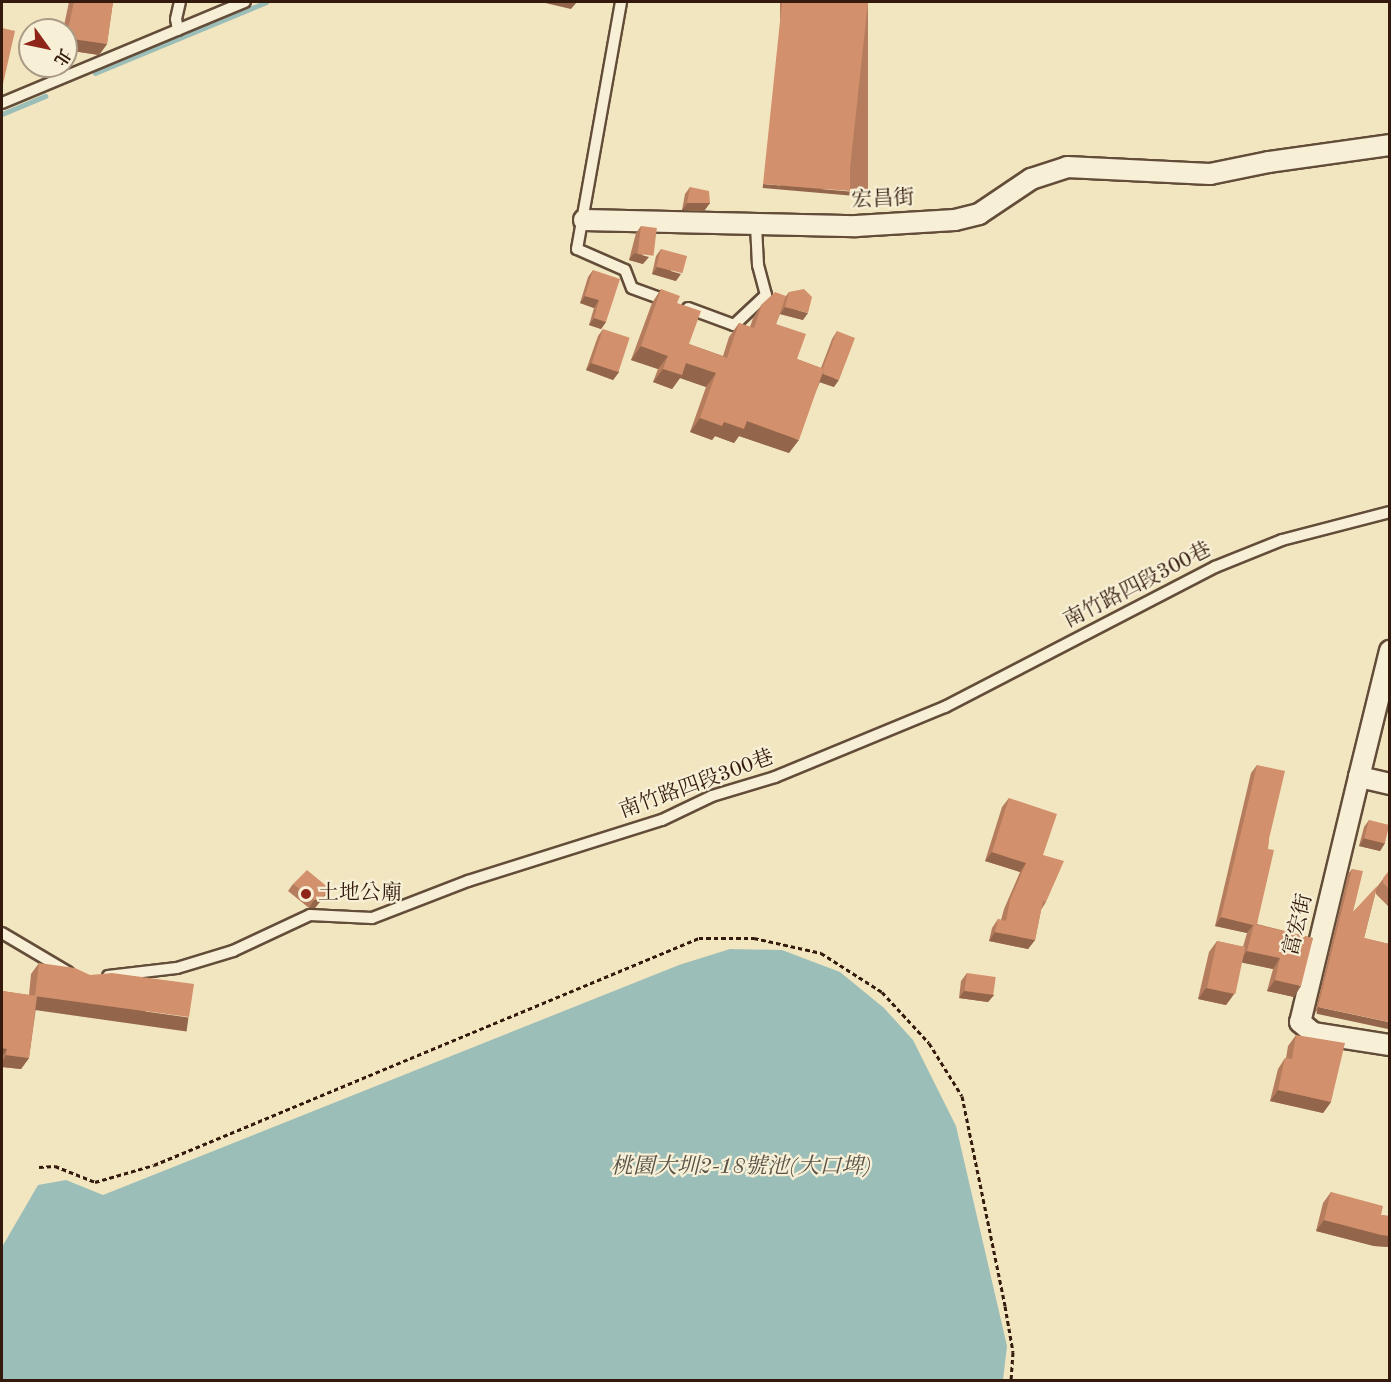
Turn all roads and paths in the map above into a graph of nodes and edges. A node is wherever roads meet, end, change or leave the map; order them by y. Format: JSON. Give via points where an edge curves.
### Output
{"nodes":[{"id":1,"x":180,"y":2,"type":"edge"},
{"id":2,"x":245,"y":2,"type":"edge"},
{"id":3,"x":621,"y":2,"type":"edge"},
{"id":4,"x":178,"y":30,"type":"junction"},
{"id":5,"x":2,"y":103,"type":"edge"},
{"id":6,"x":1389,"y":145,"type":"edge"},
{"id":7,"x":584,"y":219,"type":"junction"},
{"id":8,"x":756,"y":225,"type":"junction"},
{"id":9,"x":1389,"y":512,"type":"edge"},
{"id":10,"x":1389,"y":651,"type":"edge"},
{"id":11,"x":1359,"y":777,"type":"junction"},
{"id":12,"x":1389,"y":784,"type":"edge"},
{"id":13,"x":2,"y":933,"type":"edge"},
{"id":14,"x":76,"y":977,"type":"edge"},
{"id":15,"x":92,"y":978,"type":"edge"},
{"id":16,"x":1389,"y":1044,"type":"edge"},
{"id":17,"x":39,"y":1167,"type":"dead end"},
{"id":18,"x":1011,"y":1380,"type":"edge"}],
"edges":[{"from":1,"to":4,"type":"lane"},
{"from":2,"to":4,"type":"lane"},
{"from":3,"to":7,"type":"lane"},
{"from":4,"to":5,"type":"lane"},
{"from":6,"to":8,"type":"street","name":"宏昌街","via":[[1210,174],[1067,167],[1031,179],[980,214],[955,220],[856,226]]},
{"from":7,"to":8,"type":"street","name":"宏昌街"},
{"from":7,"to":8,"type":"lane","via":[[578,249],[625,270],[632,288],[734,325],[766,295],[758,265]]},
{"from":9,"to":15,"type":"lane","name":"南竹路四段300巷","via":[[1282,540],[1215,567],[945,707],[776,777],[712,796],[662,820],[468,881],[372,918],[310,915],[233,951],[177,968]]},
{"from":10,"to":11,"type":"street"},
{"from":11,"to":12,"type":"street"},
{"from":11,"to":16,"type":"street","name":"富宏街","via":[[1300,1022],[1313,1034]]},
{"from":13,"to":14,"type":"lane"},
{"from":17,"to":18,"type":"path","via":[[55,1166],[94,1182],[154,1166],[699,939],[754,938],[821,952],[882,992],[929,1043],[962,1096],[1013,1352]]}]}
